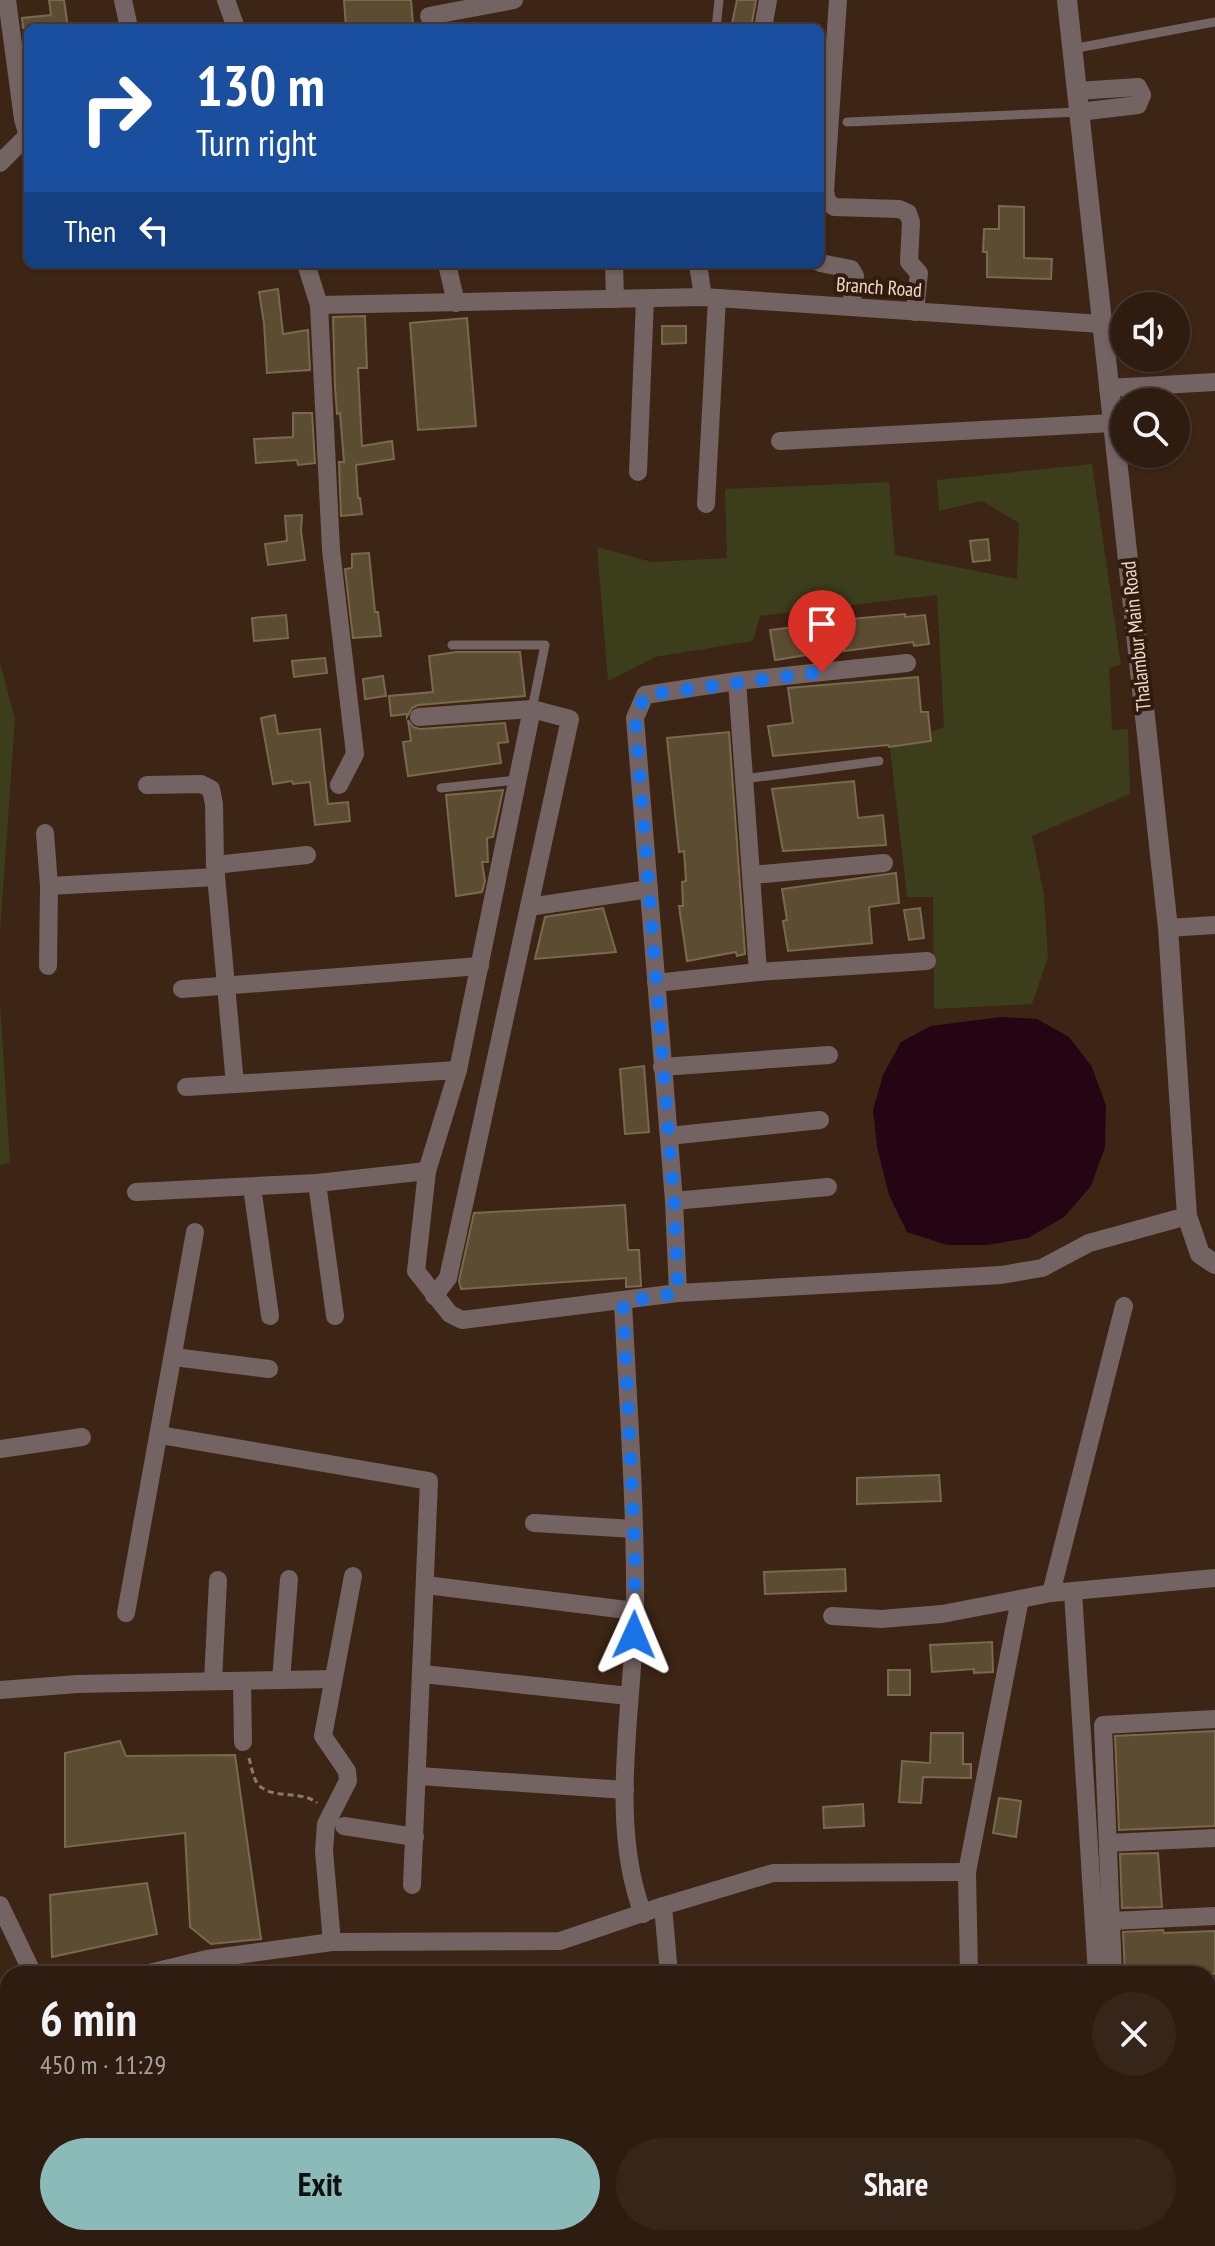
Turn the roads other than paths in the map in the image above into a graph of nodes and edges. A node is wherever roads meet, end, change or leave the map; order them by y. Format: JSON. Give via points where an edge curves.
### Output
{"nodes":[{"id":1,"x":7,"y":0,"type":"edge"},
{"id":2,"x":123,"y":0,"type":"edge"},
{"id":3,"x":226,"y":0,"type":"edge"},
{"id":4,"x":514,"y":0,"type":"edge"},
{"id":5,"x":719,"y":0,"type":"edge"},
{"id":6,"x":768,"y":0,"type":"edge"},
{"id":7,"x":838,"y":0,"type":"edge"},
{"id":8,"x":1067,"y":0,"type":"edge"},
{"id":9,"x":429,"y":15,"type":"edge"},
{"id":10,"x":1215,"y":22,"type":"edge"},
{"id":11,"x":128,"y":24,"type":"edge"},
{"id":12,"x":235,"y":24,"type":"edge"},
{"id":13,"x":716,"y":24,"type":"edge"},
{"id":14,"x":764,"y":24,"type":"edge"},
{"id":15,"x":1072,"y":49,"type":"junction"},
{"id":16,"x":1077,"y":91,"type":"junction"},
{"id":17,"x":1079,"y":112,"type":"junction"},
{"id":18,"x":24,"y":116,"type":"edge"},
{"id":19,"x":847,"y":122,"type":"dead end"},
{"id":20,"x":24,"y":139,"type":"edge"},
{"id":21,"x":0,"y":163,"type":"edge"},
{"id":22,"x":824,"y":167,"type":"edge"},
{"id":23,"x":824,"y":195,"type":"edge"},
{"id":24,"x":824,"y":264,"type":"edge"},
{"id":25,"x":307,"y":268,"type":"edge"},
{"id":26,"x":448,"y":268,"type":"edge"},
{"id":27,"x":614,"y":268,"type":"edge"},
{"id":28,"x":699,"y":268,"type":"edge"},
{"id":29,"x":710,"y":298,"type":"junction"},
{"id":30,"x":615,"y":299,"type":"junction"},
{"id":31,"x":645,"y":299,"type":"junction"},
{"id":32,"x":456,"y":303,"type":"junction"},
{"id":33,"x":319,"y":305,"type":"junction"},
{"id":34,"x":851,"y":307,"type":"junction"},
{"id":35,"x":915,"y":312,"type":"junction"},
{"id":36,"x":1101,"y":324,"type":"junction"},
{"id":37,"x":1215,"y":382,"type":"edge"},
{"id":38,"x":1108,"y":388,"type":"junction"},
{"id":39,"x":1110,"y":406,"type":"edge"},
{"id":40,"x":1110,"y":423,"type":"edge"},
{"id":41,"x":780,"y":441,"type":"dead end"},
{"id":42,"x":1117,"y":468,"type":"edge"},
{"id":43,"x":638,"y":472,"type":"dead end"},
{"id":44,"x":706,"y":504,"type":"dead end"},
{"id":45,"x":452,"y":645,"type":"dead end"},
{"id":46,"x":907,"y":663,"type":"dead end"},
{"id":47,"x":737,"y":681,"type":"junction"},
{"id":48,"x":532,"y":709,"type":"junction"},
{"id":49,"x":419,"y":717,"type":"dead end"},
{"id":50,"x":879,"y":761,"type":"dead end"},
{"id":51,"x":744,"y":779,"type":"junction"},
{"id":52,"x":518,"y":780,"type":"junction"},
{"id":53,"x":147,"y":785,"type":"dead end"},
{"id":54,"x":339,"y":785,"type":"dead end"},
{"id":55,"x":441,"y":788,"type":"dead end"},
{"id":56,"x":45,"y":833,"type":"dead end"},
{"id":57,"x":307,"y":855,"type":"dead end"},
{"id":58,"x":884,"y":863,"type":"dead end"},
{"id":59,"x":216,"y":871,"type":"junction"},
{"id":60,"x":752,"y":875,"type":"junction"},
{"id":61,"x":49,"y":886,"type":"junction"},
{"id":62,"x":649,"y":889,"type":"junction"},
{"id":63,"x":529,"y":907,"type":"junction"},
{"id":64,"x":1215,"y":925,"type":"edge"},
{"id":65,"x":1168,"y":928,"type":"junction"},
{"id":66,"x":927,"y":961,"type":"dead end"},
{"id":67,"x":48,"y":966,"type":"dead end"},
{"id":68,"x":480,"y":966,"type":"junction"},
{"id":69,"x":758,"y":972,"type":"junction"},
{"id":70,"x":656,"y":983,"type":"junction"},
{"id":71,"x":224,"y":985,"type":"junction"},
{"id":72,"x":476,"y":985,"type":"junction"},
{"id":73,"x":182,"y":989,"type":"dead end"},
{"id":74,"x":512,"y":990,"type":"junction"},
{"id":75,"x":829,"y":1055,"type":"dead end"},
{"id":76,"x":662,"y":1067,"type":"junction"},
{"id":77,"x":458,"y":1070,"type":"junction"},
{"id":78,"x":235,"y":1084,"type":"junction"},
{"id":79,"x":186,"y":1087,"type":"dead end"},
{"id":80,"x":820,"y":1120,"type":"dead end"},
{"id":81,"x":669,"y":1136,"type":"junction"},
{"id":82,"x":427,"y":1171,"type":"junction"},
{"id":83,"x":317,"y":1183,"type":"junction"},
{"id":84,"x":252,"y":1187,"type":"junction"},
{"id":85,"x":828,"y":1187,"type":"dead end"},
{"id":86,"x":136,"y":1192,"type":"dead end"},
{"id":87,"x":674,"y":1201,"type":"junction"},
{"id":88,"x":1187,"y":1216,"type":"junction"},
{"id":89,"x":195,"y":1232,"type":"dead end"},
{"id":90,"x":1215,"y":1264,"type":"edge"},
{"id":91,"x":678,"y":1293,"type":"junction"},
{"id":92,"x":434,"y":1296,"type":"junction"},
{"id":93,"x":623,"y":1302,"type":"junction"},
{"id":94,"x":1124,"y":1306,"type":"dead end"},
{"id":95,"x":270,"y":1316,"type":"dead end"},
{"id":96,"x":335,"y":1316,"type":"dead end"},
{"id":97,"x":174,"y":1357,"type":"junction"},
{"id":98,"x":269,"y":1369,"type":"dead end"},
{"id":99,"x":160,"y":1435,"type":"junction"},
{"id":100,"x":82,"y":1437,"type":"dead end"},
{"id":101,"x":0,"y":1449,"type":"edge"},
{"id":102,"x":534,"y":1523,"type":"dead end"},
{"id":103,"x":634,"y":1529,"type":"junction"},
{"id":104,"x":353,"y":1576,"type":"dead end"},
{"id":105,"x":1215,"y":1578,"type":"edge"},
{"id":106,"x":289,"y":1579,"type":"dead end"},
{"id":107,"x":218,"y":1580,"type":"dead end"},
{"id":108,"x":426,"y":1585,"type":"junction"},
{"id":109,"x":1073,"y":1592,"type":"junction"},
{"id":110,"x":1051,"y":1593,"type":"junction"},
{"id":111,"x":1020,"y":1599,"type":"junction"},
{"id":112,"x":635,"y":1611,"type":"junction"},
{"id":113,"x":126,"y":1613,"type":"dead end"},
{"id":114,"x":832,"y":1616,"type":"dead end"},
{"id":115,"x":423,"y":1674,"type":"junction"},
{"id":116,"x":333,"y":1679,"type":"junction"},
{"id":117,"x":281,"y":1680,"type":"junction"},
{"id":118,"x":213,"y":1681,"type":"junction"},
{"id":119,"x":242,"y":1681,"type":"junction"},
{"id":120,"x":0,"y":1690,"type":"edge"},
{"id":121,"x":629,"y":1696,"type":"junction"},
{"id":122,"x":1215,"y":1719,"type":"edge"},
{"id":123,"x":243,"y":1742,"type":"road end"},
{"id":124,"x":419,"y":1776,"type":"junction"},
{"id":125,"x":625,"y":1790,"type":"junction"},
{"id":126,"x":344,"y":1826,"type":"dead end"},
{"id":127,"x":415,"y":1837,"type":"junction"},
{"id":128,"x":1215,"y":1838,"type":"edge"},
{"id":129,"x":1108,"y":1843,"type":"junction"},
{"id":130,"x":967,"y":1872,"type":"junction"},
{"id":131,"x":412,"y":1885,"type":"dead end"},
{"id":132,"x":0,"y":1905,"type":"edge"},
{"id":133,"x":663,"y":1906,"type":"junction"},
{"id":134,"x":643,"y":1914,"type":"junction"},
{"id":135,"x":1215,"y":1916,"type":"edge"},
{"id":136,"x":1111,"y":1921,"type":"junction"},
{"id":137,"x":332,"y":1942,"type":"junction"},
{"id":138,"x":29,"y":1966,"type":"edge"},
{"id":139,"x":184,"y":1966,"type":"edge"},
{"id":140,"x":668,"y":1966,"type":"edge"},
{"id":141,"x":969,"y":1966,"type":"edge"},
{"id":142,"x":1096,"y":1966,"type":"edge"},
{"id":143,"x":1113,"y":1966,"type":"edge"}],
"edges":[{"from":1,"to":18,"type":"street"},
{"from":2,"to":11,"type":"street"},
{"from":3,"to":12,"type":"street"},
{"from":4,"to":9,"type":"street"},
{"from":5,"to":13,"type":"lane"},
{"from":6,"to":14,"type":"street"},
{"from":7,"to":22,"type":"street"},
{"from":8,"to":15,"type":"street","name":"Thalambur Main Road"},
{"from":10,"to":15,"type":"lane"},
{"from":15,"to":16,"type":"street","name":"Thalambur Main Road"},
{"from":16,"to":17,"type":"street","name":"Thalambur Main Road"},
{"from":16,"to":17,"type":"street","via":[[1138,87],[1149,94],[1138,105]]},
{"from":17,"to":19,"type":"lane"},
{"from":17,"to":36,"type":"street","name":"Thalambur Main Road"},
{"from":20,"to":21,"type":"street"},
{"from":23,"to":35,"type":"street","via":[[834,207],[908,213],[909,262],[919,273]]},
{"from":24,"to":34,"type":"street","via":[[851,269]]},
{"from":25,"to":33,"type":"street"},
{"from":26,"to":32,"type":"street"},
{"from":27,"to":30,"type":"street"},
{"from":28,"to":29,"type":"street"},
{"from":29,"to":31,"type":"street","name":"Branch Road"},
{"from":29,"to":34,"type":"street","name":"Branch Road"},
{"from":29,"to":44,"type":"street"},
{"from":30,"to":31,"type":"street","name":"Branch Road"},
{"from":30,"to":32,"type":"street","name":"Branch Road"},
{"from":31,"to":43,"type":"street"},
{"from":32,"to":33,"type":"street","name":"Branch Road"},
{"from":33,"to":54,"type":"street","via":[[331,550],[355,754]]},
{"from":34,"to":35,"type":"street","name":"Branch Road"},
{"from":35,"to":36,"type":"street","name":"Branch Road"},
{"from":36,"to":38,"type":"street","name":"Thalambur Main Road"},
{"from":37,"to":38,"type":"street"},
{"from":38,"to":39,"type":"street","name":"Thalambur Main Road"},
{"from":40,"to":41,"type":"street"},
{"from":42,"to":65,"type":"street","name":"Thalambur Main Road"},
{"from":45,"to":48,"type":"lane","via":[[545,645]]},
{"from":46,"to":47,"type":"street"},
{"from":47,"to":51,"type":"street"},
{"from":47,"to":62,"type":"street","via":[[645,695],[638,707],[635,724]]},
{"from":48,"to":49,"type":"street"},
{"from":48,"to":52,"type":"street"},
{"from":48,"to":63,"type":"street","via":[[570,719]]},
{"from":50,"to":51,"type":"lane"},
{"from":51,"to":60,"type":"street"},
{"from":52,"to":55,"type":"lane"},
{"from":52,"to":68,"type":"street"},
{"from":53,"to":59,"type":"street","via":[[201,784],[211,789]]},
{"from":56,"to":61,"type":"street"},
{"from":57,"to":59,"type":"street"},
{"from":58,"to":60,"type":"street"},
{"from":59,"to":61,"type":"street"},
{"from":59,"to":71,"type":"street"},
{"from":60,"to":69,"type":"street"},
{"from":61,"to":67,"type":"street"},
{"from":62,"to":63,"type":"street"},
{"from":62,"to":70,"type":"street"},
{"from":63,"to":74,"type":"street"},
{"from":64,"to":65,"type":"street"},
{"from":65,"to":88,"type":"street","name":"Thalambur Main Road"},
{"from":66,"to":69,"type":"street"},
{"from":68,"to":71,"type":"street"},
{"from":68,"to":72,"type":"street"},
{"from":69,"to":70,"type":"street"},
{"from":70,"to":76,"type":"street"},
{"from":71,"to":73,"type":"street"},
{"from":71,"to":78,"type":"street"},
{"from":72,"to":74,"type":"street"},
{"from":72,"to":77,"type":"street"},
{"from":74,"to":92,"type":"street","via":[[448,1278]]},
{"from":75,"to":76,"type":"street"},
{"from":76,"to":81,"type":"street"},
{"from":77,"to":78,"type":"street"},
{"from":77,"to":82,"type":"street"},
{"from":78,"to":79,"type":"street"},
{"from":80,"to":81,"type":"street"},
{"from":81,"to":87,"type":"street"},
{"from":82,"to":83,"type":"street"},
{"from":82,"to":92,"type":"street","via":[[416,1271]]},
{"from":83,"to":84,"type":"street"},
{"from":83,"to":96,"type":"street"},
{"from":84,"to":86,"type":"street"},
{"from":84,"to":95,"type":"street"},
{"from":85,"to":87,"type":"street"},
{"from":87,"to":91,"type":"street"},
{"from":88,"to":90,"type":"street","name":"Thalambur Main Road","via":[[1200,1254]]},
{"from":88,"to":91,"type":"street","via":[[1089,1243],[1042,1268],[1001,1275]]},
{"from":89,"to":97,"type":"street"},
{"from":91,"to":93,"type":"street"},
{"from":92,"to":93,"type":"street","via":[[462,1320]]},
{"from":93,"to":103,"type":"street"},
{"from":94,"to":110,"type":"street"},
{"from":97,"to":98,"type":"street"},
{"from":97,"to":99,"type":"street"},
{"from":99,"to":108,"type":"street","via":[[429,1481]]},
{"from":99,"to":113,"type":"street"},
{"from":100,"to":101,"type":"street"},
{"from":102,"to":103,"type":"street"},
{"from":103,"to":112,"type":"street"},
{"from":104,"to":116,"type":"street"},
{"from":105,"to":109,"type":"street"},
{"from":106,"to":117,"type":"street"},
{"from":107,"to":118,"type":"street"},
{"from":108,"to":112,"type":"street"},
{"from":108,"to":115,"type":"street"},
{"from":109,"to":110,"type":"street"},
{"from":109,"to":142,"type":"street"},
{"from":110,"to":111,"type":"street"},
{"from":111,"to":114,"type":"street","via":[[942,1614]]},
{"from":111,"to":130,"type":"street"},
{"from":112,"to":121,"type":"street"},
{"from":115,"to":121,"type":"street"},
{"from":115,"to":124,"type":"street"},
{"from":116,"to":117,"type":"street"},
{"from":116,"to":137,"type":"street","via":[[323,1736],[348,1781],[330,1812],[324,1851]]},
{"from":117,"to":119,"type":"street"},
{"from":118,"to":119,"type":"street"},
{"from":118,"to":120,"type":"street"},
{"from":119,"to":123,"type":"street"},
{"from":121,"to":125,"type":"street"},
{"from":122,"to":129,"type":"street","via":[[1103,1725]]},
{"from":124,"to":125,"type":"street"},
{"from":124,"to":127,"type":"street"},
{"from":125,"to":134,"type":"street","via":[[630,1862]]},
{"from":126,"to":127,"type":"street"},
{"from":127,"to":131,"type":"street"},
{"from":128,"to":129,"type":"street"},
{"from":129,"to":136,"type":"street"},
{"from":130,"to":133,"type":"street","via":[[773,1873]]},
{"from":130,"to":141,"type":"street"},
{"from":132,"to":138,"type":"street"},
{"from":133,"to":134,"type":"street"},
{"from":133,"to":140,"type":"street"},
{"from":134,"to":137,"type":"street","via":[[560,1941]]},
{"from":135,"to":136,"type":"street"},
{"from":136,"to":143,"type":"street"},
{"from":137,"to":139,"type":"street"}]}
